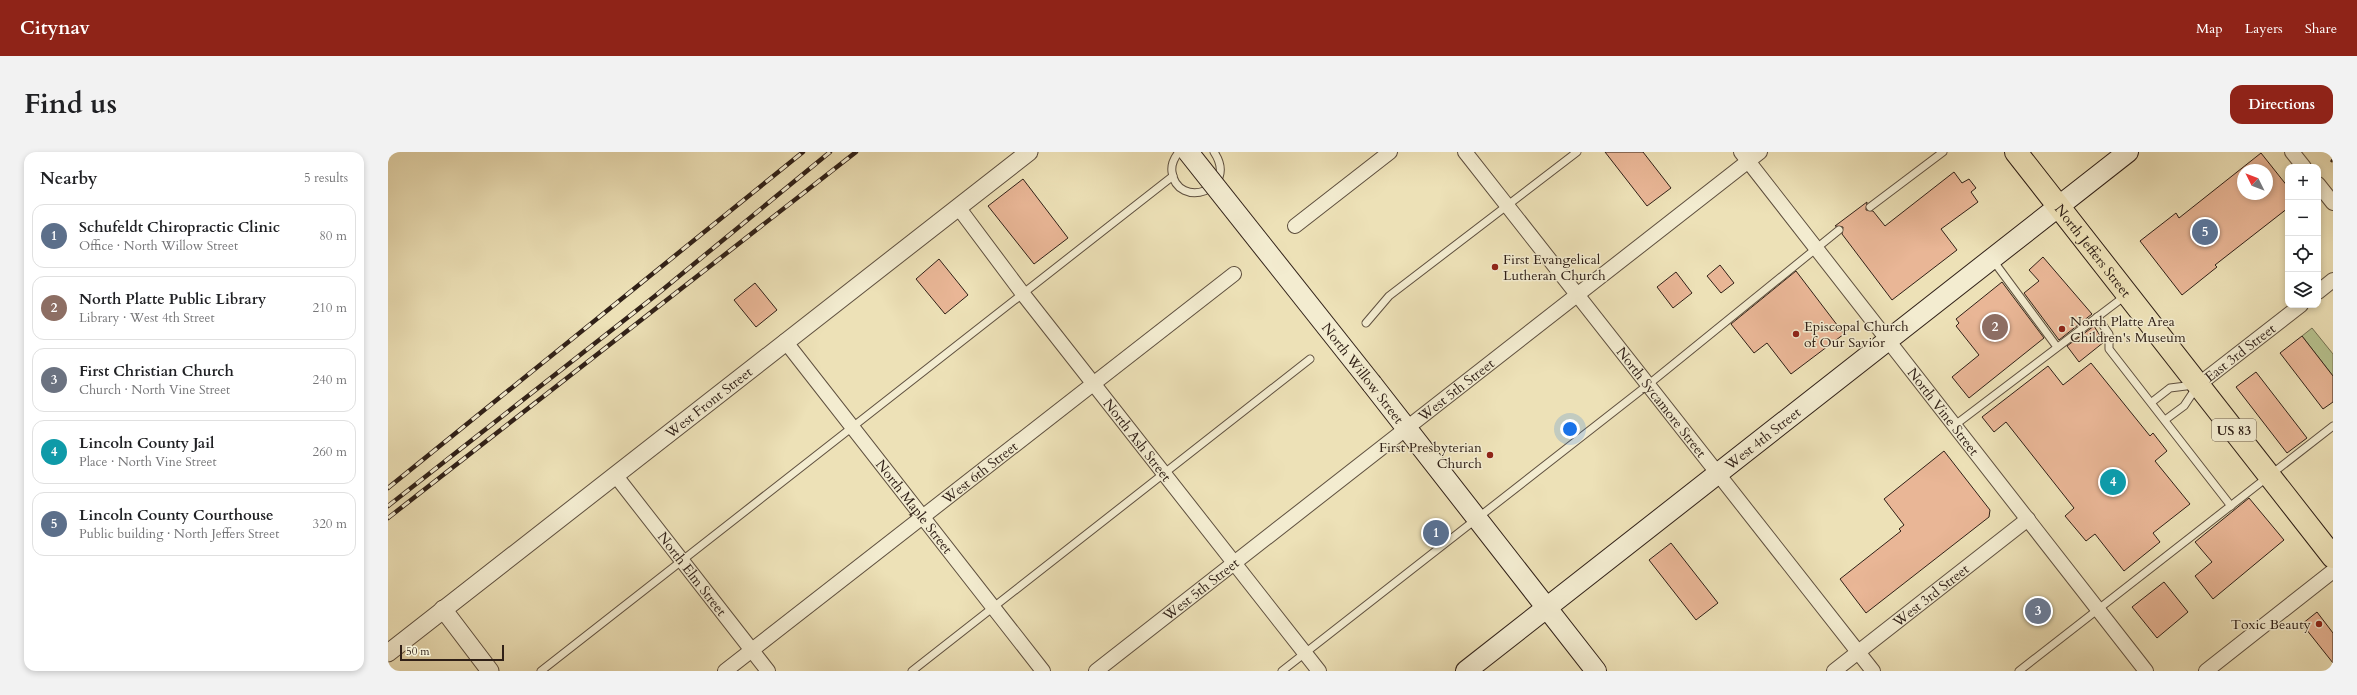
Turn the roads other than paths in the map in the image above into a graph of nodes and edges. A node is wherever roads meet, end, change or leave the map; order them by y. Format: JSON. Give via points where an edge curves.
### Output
{"nodes":[{"id":1,"x":1029,"y":152,"type":"edge"},
{"id":2,"x":1179,"y":152,"type":"edge"},
{"id":3,"x":1188,"y":152,"type":"edge"},
{"id":4,"x":1214,"y":152,"type":"edge"},
{"id":5,"x":1390,"y":152,"type":"edge"},
{"id":6,"x":1465,"y":152,"type":"edge"},
{"id":7,"x":1577,"y":152,"type":"edge"},
{"id":8,"x":1760,"y":152,"type":"edge"},
{"id":9,"x":1943,"y":152,"type":"edge"},
{"id":10,"x":2016,"y":152,"type":"edge"},
{"id":11,"x":2128,"y":152,"type":"edge"},
{"id":12,"x":2292,"y":152,"type":"edge"},
{"id":13,"x":1745,"y":156,"type":"edge"},
{"id":14,"x":2302,"y":164,"type":"edge"},
{"id":15,"x":1173,"y":176,"type":"junction"},
{"id":16,"x":2321,"y":188,"type":"edge"},
{"id":17,"x":2333,"y":203,"type":"edge"},
{"id":18,"x":1507,"y":205,"type":"junction"},
{"id":19,"x":2059,"y":206,"type":"junction"},
{"id":20,"x":958,"y":207,"type":"junction"},
{"id":21,"x":1870,"y":207,"type":"dead end"},
{"id":22,"x":1295,"y":226,"type":"dead end"},
{"id":23,"x":1839,"y":230,"type":"dead end"},
{"id":24,"x":1816,"y":248,"type":"junction"},
{"id":25,"x":1992,"y":259,"type":"junction"},
{"id":26,"x":1234,"y":274,"type":"dead end"},
{"id":27,"x":2333,"y":280,"type":"edge"},
{"id":28,"x":2321,"y":290,"type":"edge"},
{"id":29,"x":1023,"y":294,"type":"junction"},
{"id":30,"x":1578,"y":294,"type":"junction"},
{"id":31,"x":2127,"y":294,"type":"junction"},
{"id":32,"x":2297,"y":308,"type":"edge"},
{"id":33,"x":2098,"y":317,"type":"junction"},
{"id":34,"x":1366,"y":323,"type":"dead end"},
{"id":35,"x":1889,"y":340,"type":"junction"},
{"id":36,"x":786,"y":341,"type":"junction"},
{"id":37,"x":2057,"y":348,"type":"junction"},
{"id":38,"x":1310,"y":359,"type":"dead end"},
{"id":39,"x":1093,"y":384,"type":"junction"},
{"id":40,"x":1649,"y":384,"type":"junction"},
{"id":41,"x":2198,"y":385,"type":"junction"},
{"id":42,"x":2152,"y":402,"type":"junction"},
{"id":43,"x":2165,"y":420,"type":"junction"},
{"id":44,"x":1955,"y":426,"type":"junction"},
{"id":45,"x":2333,"y":426,"type":"edge"},
{"id":46,"x":851,"y":428,"type":"junction"},
{"id":47,"x":1407,"y":428,"type":"junction"},
{"id":48,"x":1718,"y":473,"type":"junction"},
{"id":49,"x":1164,"y":474,"type":"junction"},
{"id":50,"x":2269,"y":475,"type":"junction"},
{"id":51,"x":616,"y":476,"type":"junction"},
{"id":52,"x":2231,"y":506,"type":"junction"},
{"id":53,"x":921,"y":517,"type":"junction"},
{"id":54,"x":1476,"y":518,"type":"junction"},
{"id":55,"x":2028,"y":519,"type":"junction"},
{"id":56,"x":2333,"y":557,"type":"edge"},
{"id":57,"x":682,"y":560,"type":"junction"},
{"id":58,"x":1234,"y":563,"type":"junction"},
{"id":59,"x":2333,"y":571,"type":"edge"},
{"id":60,"x":993,"y":608,"type":"junction"},
{"id":61,"x":1546,"y":608,"type":"junction"},
{"id":62,"x":443,"y":610,"type":"junction"},
{"id":63,"x":2099,"y":610,"type":"junction"},
{"id":64,"x":752,"y":650,"type":"junction"},
{"id":65,"x":1859,"y":652,"type":"junction"},
{"id":66,"x":388,"y":653,"type":"edge"},
{"id":67,"x":1306,"y":654,"type":"junction"},
{"id":68,"x":490,"y":671,"type":"edge"},
{"id":69,"x":541,"y":671,"type":"edge"},
{"id":70,"x":725,"y":671,"type":"edge"},
{"id":71,"x":768,"y":671,"type":"edge"},
{"id":72,"x":912,"y":671,"type":"edge"},
{"id":73,"x":1043,"y":671,"type":"edge"},
{"id":74,"x":1096,"y":671,"type":"edge"},
{"id":75,"x":1282,"y":671,"type":"edge"},
{"id":76,"x":1319,"y":671,"type":"edge"},
{"id":77,"x":1466,"y":671,"type":"edge"},
{"id":78,"x":1596,"y":671,"type":"edge"},
{"id":79,"x":1834,"y":671,"type":"edge"},
{"id":80,"x":1873,"y":671,"type":"edge"},
{"id":81,"x":2019,"y":671,"type":"edge"},
{"id":82,"x":2146,"y":671,"type":"edge"},
{"id":83,"x":2206,"y":671,"type":"edge"}],
"edges":[{"from":1,"to":20,"type":"street","name":"West Front Street"},
{"from":2,"to":15,"type":"lane","via":[[1172,168]]},
{"from":3,"to":47,"type":"main road","name":"North Willow Street","bridge":true},
{"from":4,"to":15,"type":"lane","via":[[1221,169],[1215,185],[1208,190],[1200,193],[1184,190]]},
{"from":5,"to":22,"type":"street"},
{"from":6,"to":18,"type":"street","name":"North Sycamore Street"},
{"from":7,"to":18,"type":"lane"},
{"from":8,"to":13,"type":"street","name":"West 5th Street"},
{"from":9,"to":21,"type":"lane"},
{"from":10,"to":19,"type":"highway","name":"North Jeffers Street","number":"US 83"},
{"from":11,"to":19,"type":"main road","name":"West 4th Street"},
{"from":12,"to":14,"type":"street"},
{"from":13,"to":24,"type":"street","name":"North Vine Street"},
{"from":13,"to":30,"type":"street","name":"West 5th Street"},
{"from":15,"to":29,"type":"lane"},
{"from":16,"to":17,"type":"street"},
{"from":18,"to":30,"type":"street","name":"North Sycamore Street"},
{"from":18,"to":34,"type":"lane","via":[[1389,296]]},
{"from":19,"to":25,"type":"main road","name":"West 4th Street"},
{"from":19,"to":31,"type":"highway","name":"North Jeffers Street","number":"US 83"},
{"from":20,"to":29,"type":"street","name":"North Ash Street"},
{"from":20,"to":36,"type":"street","name":"West Front Street"},
{"from":23,"to":24,"type":"lane"},
{"from":24,"to":35,"type":"street","name":"North Vine Street"},
{"from":24,"to":40,"type":"lane"},
{"from":25,"to":35,"type":"main road","name":"West 4th Street"},
{"from":25,"to":37,"type":"lane"},
{"from":26,"to":39,"type":"street","name":"West 6th Street"},
{"from":27,"to":28,"type":"street"},
{"from":29,"to":39,"type":"street","name":"North Ash Street"},
{"from":29,"to":46,"type":"lane"},
{"from":30,"to":40,"type":"street","name":"North Sycamore Street"},
{"from":30,"to":47,"type":"street","name":"West 5th Street"},
{"from":31,"to":33,"type":"lane"},
{"from":31,"to":41,"type":"highway","name":"North Jeffers Street","number":"US 83"},
{"from":32,"to":41,"type":"street","name":"East 3rd Street"},
{"from":33,"to":37,"type":"lane"},
{"from":33,"to":42,"type":"lane","via":[[2109,334],[2109,349]]},
{"from":35,"to":44,"type":"street","name":"North Vine Street"},
{"from":35,"to":48,"type":"main road","name":"West 4th Street"},
{"from":36,"to":46,"type":"street","name":"North Maple Street"},
{"from":36,"to":51,"type":"street","name":"West Front Street"},
{"from":37,"to":44,"type":"lane"},
{"from":38,"to":49,"type":"lane"},
{"from":39,"to":49,"type":"street","name":"North Ash Street"},
{"from":39,"to":53,"type":"street","name":"West 6th Street"},
{"from":40,"to":48,"type":"street","name":"North Sycamore Street"},
{"from":40,"to":54,"type":"lane"},
{"from":41,"to":42,"type":"lane","via":[[2170,388]]},
{"from":41,"to":43,"type":"lane","via":[[2184,406]]},
{"from":41,"to":50,"type":"highway","name":"North Jeffers Street","number":"US 83"},
{"from":42,"to":43,"type":"lane"},
{"from":43,"to":52,"type":"lane"},
{"from":44,"to":55,"type":"street","name":"North Vine Street"},
{"from":45,"to":50,"type":"lane"},
{"from":46,"to":53,"type":"street","name":"North Maple Street"},
{"from":46,"to":57,"type":"lane"},
{"from":47,"to":54,"type":"main road","name":"North Willow Street"},
{"from":47,"to":58,"type":"street","name":"West 5th Street"},
{"from":48,"to":61,"type":"main road","name":"West 4th Street"},
{"from":48,"to":65,"type":"street","name":"North Sycamore Street"},
{"from":49,"to":58,"type":"street","name":"North Ash Street"},
{"from":49,"to":60,"type":"lane"},
{"from":50,"to":52,"type":"lane"},
{"from":50,"to":56,"type":"highway","name":"North Jeffers Street","number":"US 83"},
{"from":51,"to":57,"type":"street","name":"North Elm Street"},
{"from":51,"to":62,"type":"street","name":"West Front Street"},
{"from":52,"to":63,"type":"lane"},
{"from":53,"to":60,"type":"street","name":"North Maple Street"},
{"from":53,"to":64,"type":"street","name":"West 6th Street"},
{"from":54,"to":61,"type":"main road","name":"North Willow Street"},
{"from":54,"to":67,"type":"lane"},
{"from":55,"to":63,"type":"street","name":"North Vine Street"},
{"from":55,"to":65,"type":"street","name":"West 3rd Street"},
{"from":57,"to":64,"type":"street","name":"North Elm Street"},
{"from":57,"to":69,"type":"lane"},
{"from":58,"to":67,"type":"street","name":"North Ash Street"},
{"from":58,"to":74,"type":"street","name":"West 5th Street"},
{"from":59,"to":83,"type":"street"},
{"from":60,"to":72,"type":"lane"},
{"from":60,"to":73,"type":"street","name":"North Maple Street"},
{"from":61,"to":77,"type":"main road","name":"West 4th Street"},
{"from":61,"to":78,"type":"main road","name":"North Willow Street"},
{"from":62,"to":66,"type":"street","name":"West Front Street"},
{"from":62,"to":68,"type":"street"},
{"from":63,"to":81,"type":"lane"},
{"from":63,"to":82,"type":"street","name":"North Vine Street"},
{"from":64,"to":70,"type":"street","name":"West 6th Street"},
{"from":64,"to":71,"type":"street","name":"North Elm Street"},
{"from":65,"to":79,"type":"street","name":"West 3rd Street"},
{"from":65,"to":80,"type":"street","name":"North Sycamore Street"},
{"from":67,"to":75,"type":"lane"},
{"from":67,"to":76,"type":"street","name":"North Ash Street"}]}
